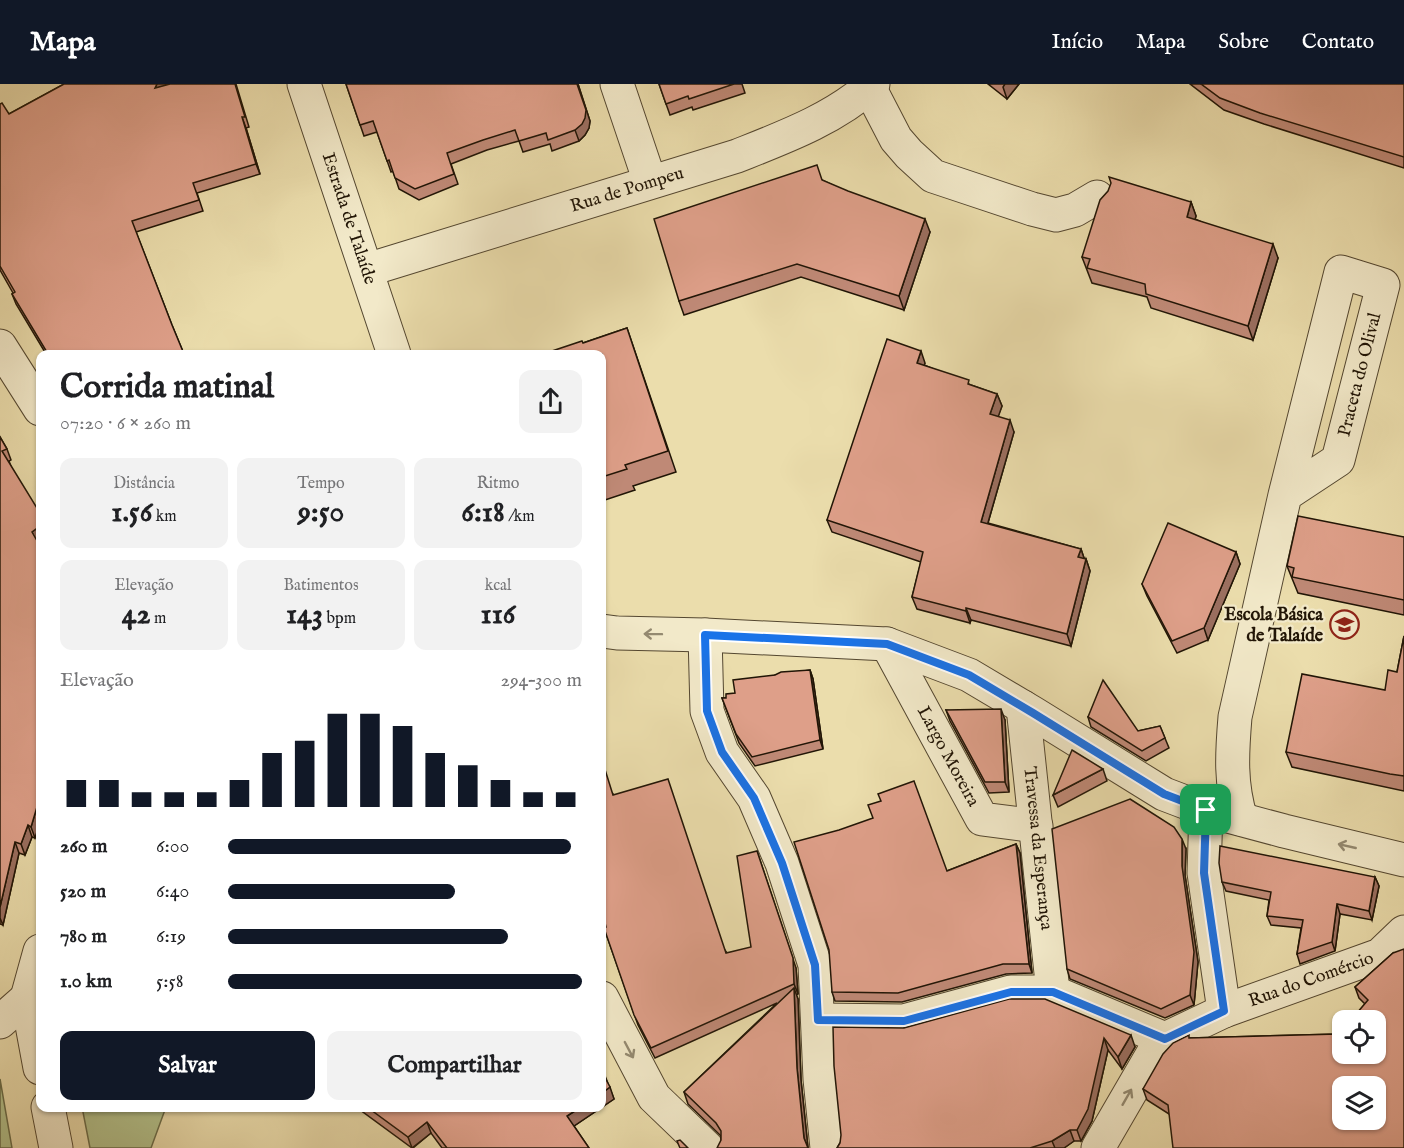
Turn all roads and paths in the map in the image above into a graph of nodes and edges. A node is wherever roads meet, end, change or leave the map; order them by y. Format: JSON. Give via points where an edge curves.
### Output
{"nodes":[{"id":1,"x":304,"y":84,"type":"edge"},
{"id":2,"x":617,"y":84,"type":"edge"},
{"id":3,"x":871,"y":86,"type":"edge"},
{"id":4,"x":650,"y":182,"type":"junction"},
{"id":5,"x":1096,"y":197,"type":"dead end"},
{"id":6,"x":367,"y":270,"type":"junction"},
{"id":7,"x":0,"y":346,"type":"edge"},
{"id":8,"x":393,"y":350,"type":"edge"},
{"id":9,"x":36,"y":403,"type":"edge"},
{"id":10,"x":1285,"y":495,"type":"junction"},
{"id":11,"x":606,"y":632,"type":"edge"},
{"id":12,"x":705,"y":635,"type":"junction"},
{"id":13,"x":887,"y":644,"type":"junction"},
{"id":14,"x":1023,"y":707,"type":"junction"},
{"id":15,"x":1206,"y":810,"type":"junction"},
{"id":16,"x":1241,"y":819,"type":"junction"},
{"id":17,"x":1036,"y":826,"type":"junction"},
{"id":18,"x":1404,"y":860,"type":"edge"},
{"id":19,"x":1404,"y":932,"type":"edge"},
{"id":20,"x":36,"y":965,"type":"edge"},
{"id":21,"x":1053,"y":992,"type":"junction"},
{"id":22,"x":27,"y":998,"type":"junction"},
{"id":23,"x":606,"y":1006,"type":"edge"},
{"id":24,"x":1224,"y":1011,"type":"junction"},
{"id":25,"x":818,"y":1020,"type":"junction"},
{"id":26,"x":0,"y":1022,"type":"edge"},
{"id":27,"x":1165,"y":1039,"type":"junction"},
{"id":28,"x":36,"y":1046,"type":"edge"},
{"id":29,"x":49,"y":1112,"type":"edge"},
{"id":30,"x":56,"y":1148,"type":"edge"},
{"id":31,"x":707,"y":1148,"type":"edge"},
{"id":32,"x":827,"y":1148,"type":"edge"},
{"id":33,"x":1098,"y":1148,"type":"edge"}],
"edges":[{"from":1,"to":6,"type":"street","name":"Estrada de Talaíde"},
{"from":2,"to":4,"type":"street"},
{"from":3,"to":4,"type":"street","name":"Rua de Pompeu","via":[[826,118],[789,136]]},
{"from":3,"to":5,"type":"street","via":[[896,138],[933,176],[1056,215],[1076,210]]},
{"from":4,"to":6,"type":"street","name":"Rua de Pompeu"},
{"from":6,"to":8,"type":"street","name":"Estrada de Talaíde"},
{"from":7,"to":9,"type":"street"},
{"from":10,"to":10,"type":"street","name":"Praceta do Olival","via":[[1341,272],[1383,285],[1338,460]]},
{"from":10,"to":16,"type":"street","name":"Praceta do Olival","via":[[1235,717],[1233,773]]},
{"from":12,"to":11,"type":"street","one_way":true},
{"from":12,"to":13,"type":"street"},
{"from":12,"to":25,"type":"street","via":[[707,711],[722,752],[754,798],[782,863],[815,965]]},
{"from":13,"to":14,"type":"street","via":[[969,675]]},
{"from":13,"to":17,"type":"street","name":"Largo Moreira","via":[[982,819]]},
{"from":14,"to":15,"type":"street","via":[[1164,794]]},
{"from":14,"to":17,"type":"street","name":"Travessa da Esperança"},
{"from":15,"to":16,"type":"street"},
{"from":15,"to":24,"type":"street","via":[[1204,873]]},
{"from":18,"to":16,"type":"street","one_way":true},
{"from":17,"to":21,"type":"street","name":"Travessa da Esperança"},
{"from":19,"to":24,"type":"street","name":"Rua do Comércio","via":[[1380,955]]},
{"from":20,"to":22,"type":"street"},
{"from":21,"to":25,"type":"street","via":[[1011,992],[904,1021]]},
{"from":21,"to":27,"type":"street"},
{"from":22,"to":26,"type":"street"},
{"from":22,"to":28,"type":"street"},
{"from":23,"to":31,"type":"street","one_way":true,"via":[[654,1097]]},
{"from":24,"to":27,"type":"street","name":"Rua do Comércio"},
{"from":25,"to":32,"type":"street"},
{"from":33,"to":27,"type":"street","name":"Rua do Comércio","one_way":true},
{"from":29,"to":30,"type":"street"}]}
